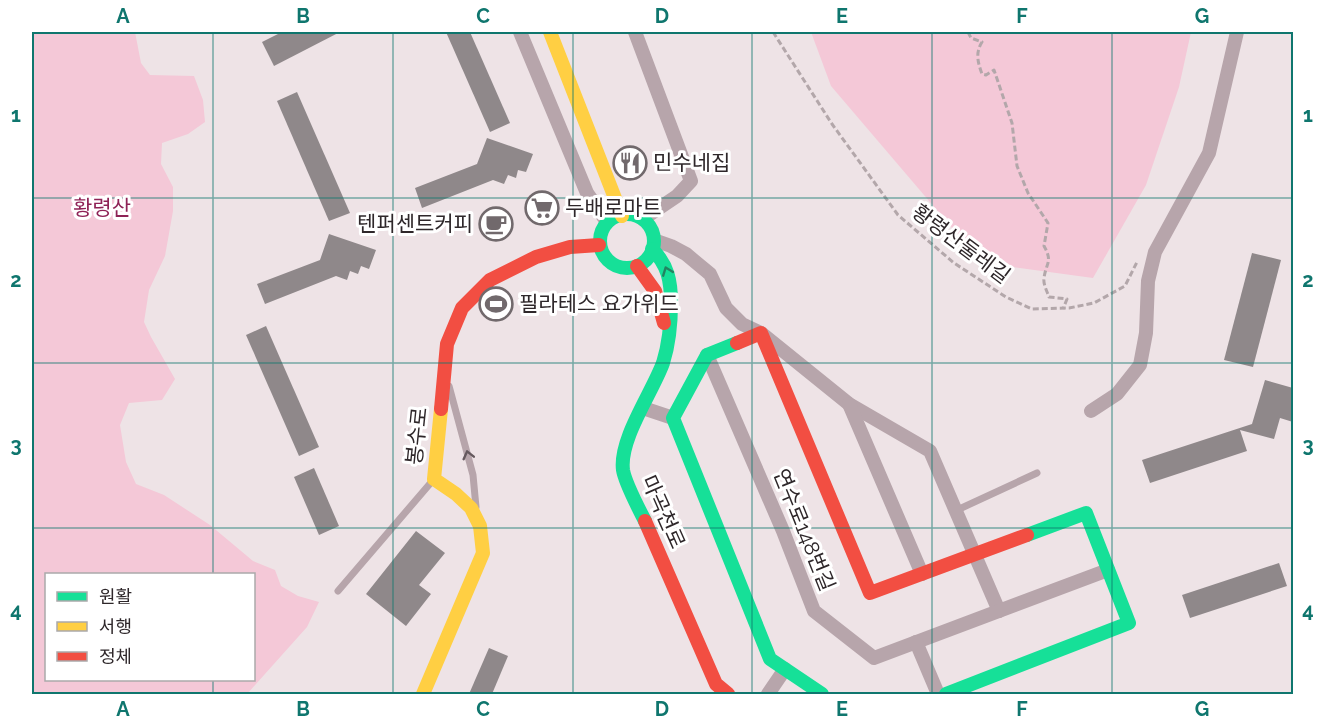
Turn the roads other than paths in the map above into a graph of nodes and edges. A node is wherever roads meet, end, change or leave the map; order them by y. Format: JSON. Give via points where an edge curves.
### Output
{"nodes":[{"id":1,"x":520,"y":32,"type":"edge"},
{"id":2,"x":550,"y":32,"type":"edge"},
{"id":3,"x":635,"y":32,"type":"edge"},
{"id":4,"x":1237,"y":32,"type":"edge"},
{"id":5,"x":622,"y":216,"type":"junction"},
{"id":6,"x":643,"y":219,"type":"junction"},
{"id":7,"x":607,"y":222,"type":"junction"},
{"id":8,"x":599,"y":245,"type":"junction"},
{"id":9,"x":653,"y":245,"type":"junction"},
{"id":10,"x":638,"y":266,"type":"junction"},
{"id":11,"x":761,"y":333,"type":"junction"},
{"id":12,"x":668,"y":339,"type":"junction"},
{"id":13,"x":707,"y":355,"type":"junction"},
{"id":14,"x":444,"y":371,"type":"junction"},
{"id":15,"x":849,"y":404,"type":"junction"},
{"id":16,"x":643,"y":408,"type":"junction"},
{"id":17,"x":1090,"y":411,"type":"dead end"},
{"id":18,"x":673,"y":418,"type":"junction"},
{"id":19,"x":1037,"y":473,"type":"dead end"},
{"id":20,"x":434,"y":479,"type":"junction"},
{"id":21,"x":955,"y":511,"type":"junction"},
{"id":22,"x":476,"y":512,"type":"junction"},
{"id":23,"x":974,"y":555,"type":"junction"},
{"id":24,"x":1108,"y":570,"type":"junction"},
{"id":25,"x":922,"y":574,"type":"junction"},
{"id":26,"x":338,"y":591,"type":"dead end"},
{"id":27,"x":999,"y":611,"type":"junction"},
{"id":28,"x":916,"y":642,"type":"junction"},
{"id":29,"x":785,"y":669,"type":"junction"},
{"id":30,"x":423,"y":694,"type":"edge"},
{"id":31,"x":728,"y":694,"type":"edge"},
{"id":32,"x":768,"y":694,"type":"edge"},
{"id":33,"x":822,"y":694,"type":"edge"},
{"id":34,"x":938,"y":694,"type":"edge"},
{"id":35,"x":946,"y":694,"type":"edge"}],
"edges":[{"from":1,"to":7,"type":"street","via":[[587,193]]},
{"from":2,"to":5,"type":"street"},
{"from":3,"to":6,"type":"street","via":[[691,181]]},
{"from":4,"to":17,"type":"street","via":[[1209,153],[1155,252],[1148,281],[1140,365],[1117,394]]},
{"from":5,"to":6,"type":"street","via":[[631,214]]},
{"from":5,"to":7,"type":"street"},
{"from":6,"to":9,"type":"street","name":"마곡천로","via":[[651,228]]},
{"from":7,"to":8,"type":"street","via":[[600,232]]},
{"from":8,"to":10,"type":"street","via":[[613,265]]},
{"from":8,"to":14,"type":"street","name":"봉수로","via":[[570,247],[536,257],[490,280],[462,308],[447,344]]},
{"from":9,"to":10,"type":"street","via":[[647,259]]},
{"from":9,"to":11,"type":"street","via":[[671,246],[686,254],[710,274],[726,308],[742,324]]},
{"from":12,"to":9,"type":"street","name":"마곡천로","one_way":true,"via":[[672,285],[669,271]]},
{"from":10,"to":12,"type":"street","name":"마곡천로","via":[[655,291]]},
{"from":11,"to":13,"type":"street"},
{"from":11,"to":15,"type":"street"},
{"from":11,"to":25,"type":"street","name":"연수로148번길","via":[[870,593]]},
{"from":12,"to":16,"type":"street","name":"마곡천로","via":[[660,370]]},
{"from":13,"to":18,"type":"street"},
{"from":13,"to":28,"type":"street","name":"연수로148번길","via":[[814,610],[874,658]]},
{"from":14,"to":20,"type":"street","name":"봉수로"},
{"from":22,"to":14,"type":"lane","one_way":true,"via":[[474,475]]},
{"from":15,"to":21,"type":"street","via":[[930,452]]},
{"from":15,"to":25,"type":"street"},
{"from":16,"to":18,"type":"street"},
{"from":16,"to":31,"type":"street","name":"마곡천로","via":[[626,443],[623,471],[716,684]]},
{"from":18,"to":29,"type":"street","via":[[770,659]]},
{"from":19,"to":21,"type":"lane"},
{"from":20,"to":22,"type":"street","name":"봉수로"},
{"from":20,"to":26,"type":"lane"},
{"from":21,"to":23,"type":"street"},
{"from":22,"to":30,"type":"street","via":[[483,553]]},
{"from":23,"to":24,"type":"street","name":"연수로148번길","via":[[1086,513]]},
{"from":23,"to":25,"type":"street","name":"연수로148번길"},
{"from":23,"to":27,"type":"street"},
{"from":24,"to":27,"type":"street","name":"연수로148번길"},
{"from":24,"to":35,"type":"street","name":"연수로148번길","via":[[1129,623]]},
{"from":27,"to":28,"type":"street","name":"연수로148번길"},
{"from":28,"to":34,"type":"street"},
{"from":29,"to":32,"type":"street"},
{"from":29,"to":33,"type":"street"}]}
